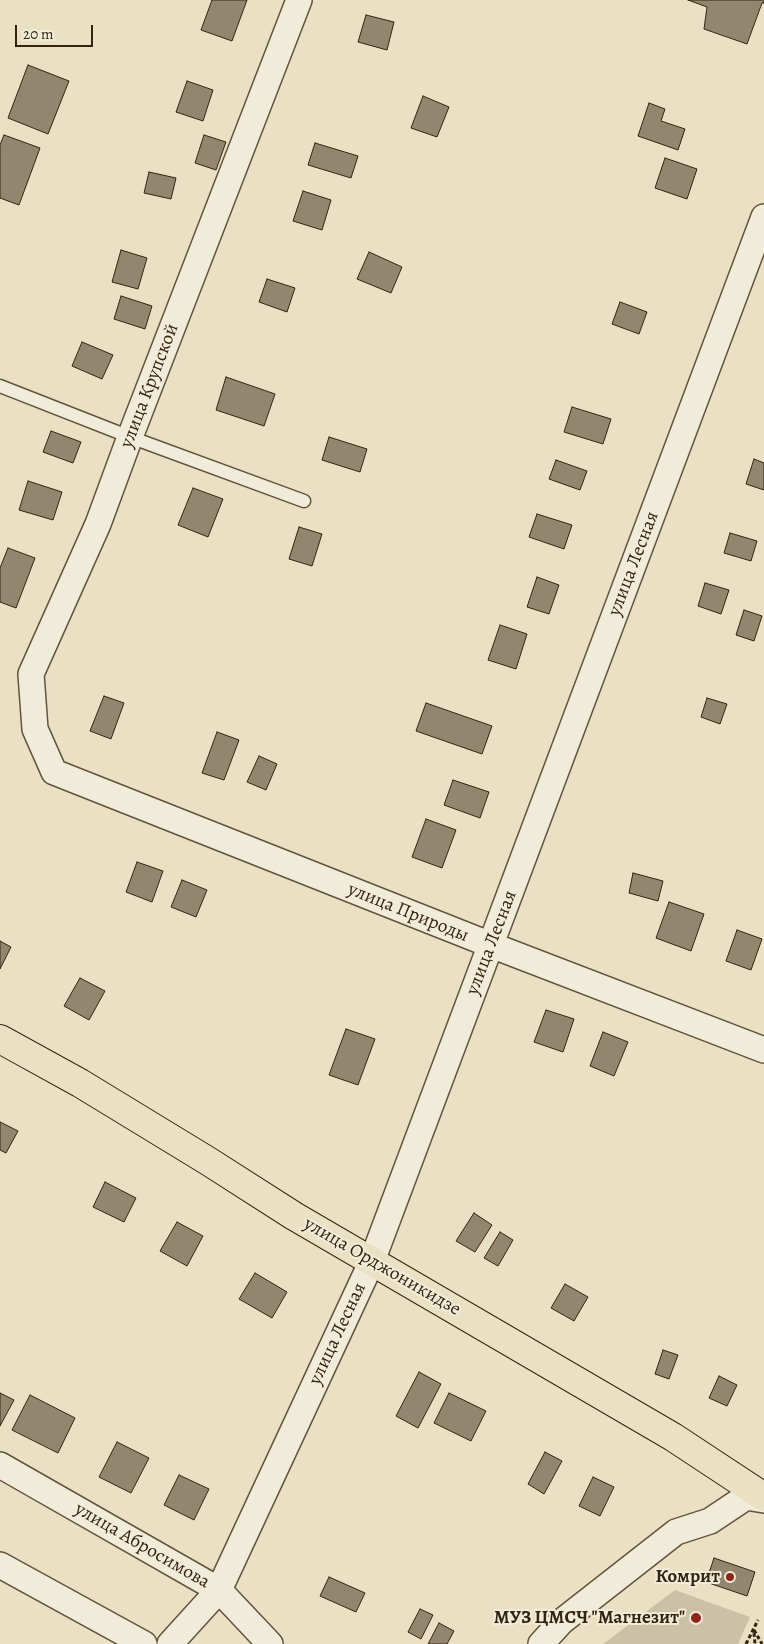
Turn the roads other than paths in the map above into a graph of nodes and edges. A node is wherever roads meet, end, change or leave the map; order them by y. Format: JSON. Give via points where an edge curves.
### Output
{"nodes":[{"id":1,"x":299,"y":0,"type":"edge"},
{"id":2,"x":764,"y":217,"type":"edge"},
{"id":3,"x":0,"y":386,"type":"edge"},
{"id":4,"x":130,"y":437,"type":"junction"},
{"id":5,"x":304,"y":501,"type":"dead end"},
{"id":6,"x":54,"y":772,"type":"joint"},
{"id":7,"x":491,"y":945,"type":"junction"},
{"id":8,"x":0,"y":1039,"type":"edge"},
{"id":9,"x":764,"y":1050,"type":"edge"},
{"id":10,"x":372,"y":1261,"type":"junction"},
{"id":11,"x":0,"y":1465,"type":"edge"},
{"id":12,"x":764,"y":1498,"type":"edge"},
{"id":13,"x":0,"y":1566,"type":"edge"},
{"id":14,"x":219,"y":1590,"type":"junction"},
{"id":15,"x":144,"y":1644,"type":"edge"},
{"id":16,"x":170,"y":1644,"type":"edge"},
{"id":17,"x":270,"y":1644,"type":"edge"},
{"id":18,"x":541,"y":1644,"type":"edge"}],
"edges":[{"from":1,"to":4,"type":"street","name":"улица Крупской"},
{"from":2,"to":7,"type":"street","name":"улица Лесная"},
{"from":3,"to":4,"type":"lane"},
{"from":4,"to":5,"type":"lane"},
{"from":4,"to":6,"type":"street","name":"улица Крупской","via":[[98,524],[31,674],[35,729]]},
{"from":6,"to":7,"type":"street","name":"улица Природы"},
{"from":7,"to":9,"type":"street","name":"улица Природы"},
{"from":7,"to":10,"type":"street","name":"улица Лесная"},
{"from":8,"to":10,"type":"main road","name":"улица Орджоникидзе"},
{"from":10,"to":12,"type":"main road","name":"улица Орджоникидзе","via":[[673,1437]]},
{"from":10,"to":14,"type":"street","name":"улица Лесная"},
{"from":11,"to":14,"type":"street","name":"улица Абросимова"},
{"from":12,"to":18,"type":"street","via":[[746,1497],[710,1521],[676,1532],[560,1622]]},
{"from":13,"to":15,"type":"street"},
{"from":14,"to":16,"type":"street","name":"улица Лесная"},
{"from":14,"to":17,"type":"street","name":"улица Абросимова"}]}
